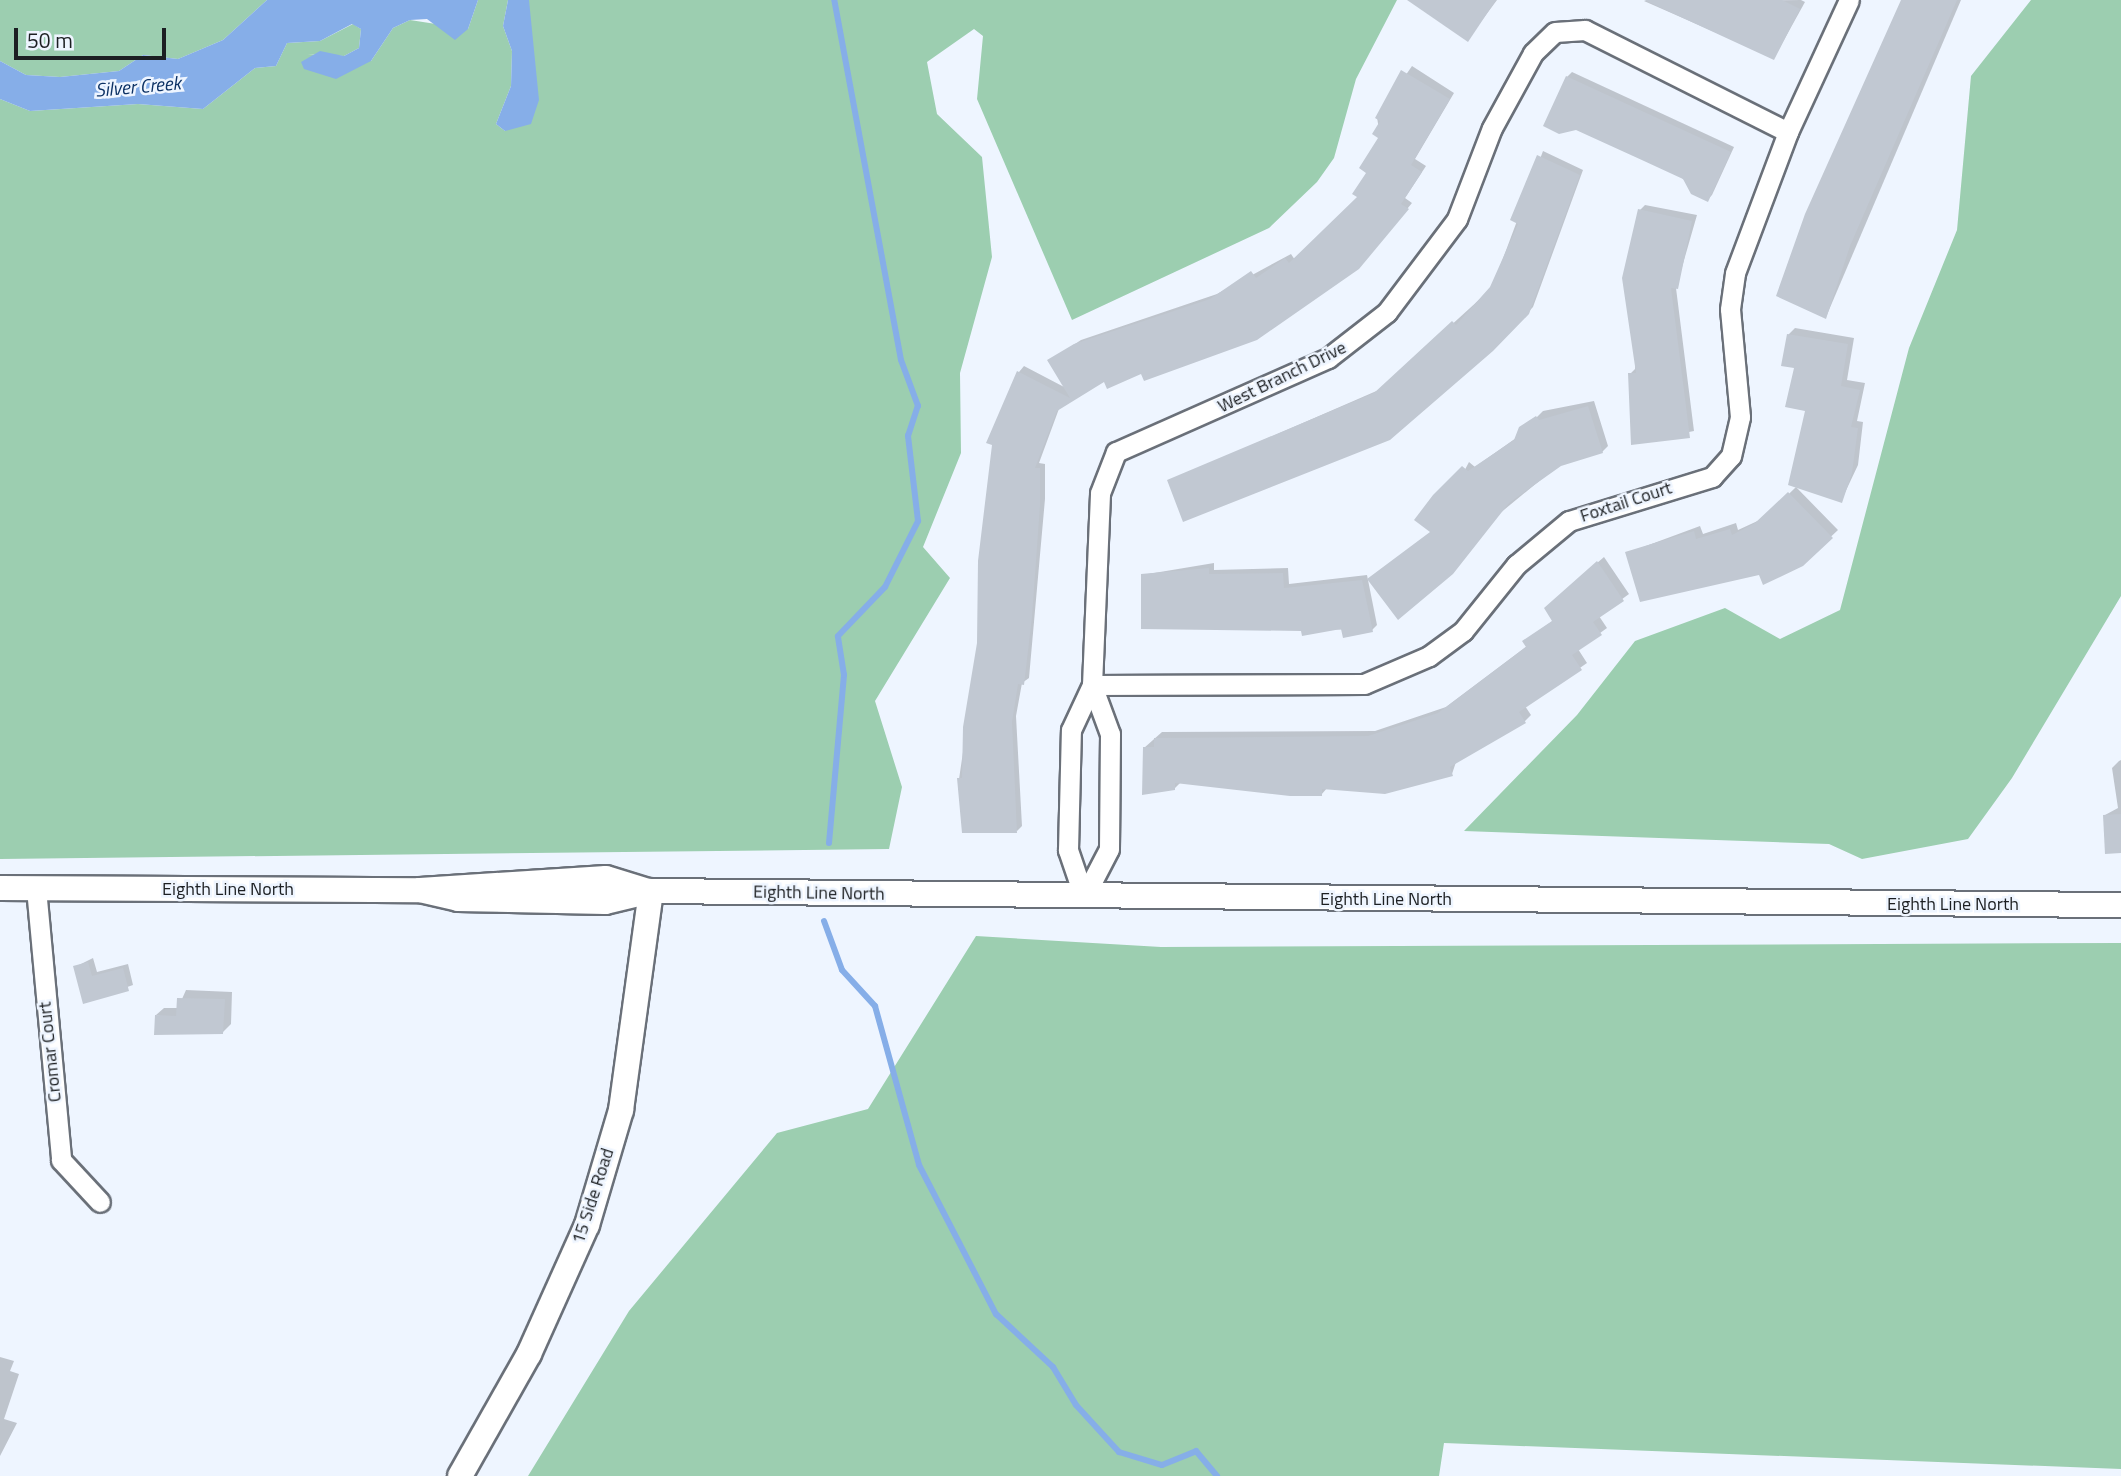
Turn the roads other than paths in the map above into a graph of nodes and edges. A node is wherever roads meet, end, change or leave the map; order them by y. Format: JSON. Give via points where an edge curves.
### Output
{"nodes":[{"id":1,"x":1849,"y":0,"type":"edge"},
{"id":2,"x":1788,"y":132,"type":"junction"},
{"id":3,"x":1092,"y":685,"type":"junction"},
{"id":4,"x":0,"y":888,"type":"edge"},
{"id":5,"x":37,"y":888,"type":"junction"},
{"id":6,"x":651,"y":891,"type":"junction"},
{"id":7,"x":1084,"y":897,"type":"junction"},
{"id":8,"x":2121,"y":905,"type":"edge"},
{"id":9,"x":100,"y":1202,"type":"dead end"},
{"id":10,"x":460,"y":1476,"type":"edge"}],
"edges":[{"from":1,"to":2,"type":"street","name":"Foxtail Court"},
{"from":2,"to":3,"type":"street","name":"Foxtail Court","via":[[1735,273],[1730,309],[1740,417],[1731,456],[1712,477],[1569,521],[1516,565],[1463,631],[1429,656],[1364,684]]},
{"from":2,"to":3,"type":"street","name":"West Branch Drive","via":[[1585,30],[1555,32],[1543,41],[1492,128],[1457,219],[1387,312],[1328,358],[1141,436],[1112,457],[1100,493]]},
{"from":3,"to":7,"type":"street","name":"West Branch Drive","via":[[1071,730],[1068,850]]},
{"from":3,"to":7,"type":"street","name":"West Branch Drive","via":[[1111,734],[1109,849]]},
{"from":4,"to":5,"type":"street","name":"Eighth Line North"},
{"from":5,"to":6,"type":"street","name":"Eighth Line North","via":[[420,890],[458,899],[605,902]]},
{"from":5,"to":9,"type":"street","name":"Cromar Court","via":[[61,1160]]},
{"from":6,"to":7,"type":"street","name":"Eighth Line North"},
{"from":6,"to":10,"type":"street","name":"15 Side Road","via":[[621,1111],[587,1225],[529,1354]]},
{"from":7,"to":8,"type":"street","name":"Eighth Line North"}]}
